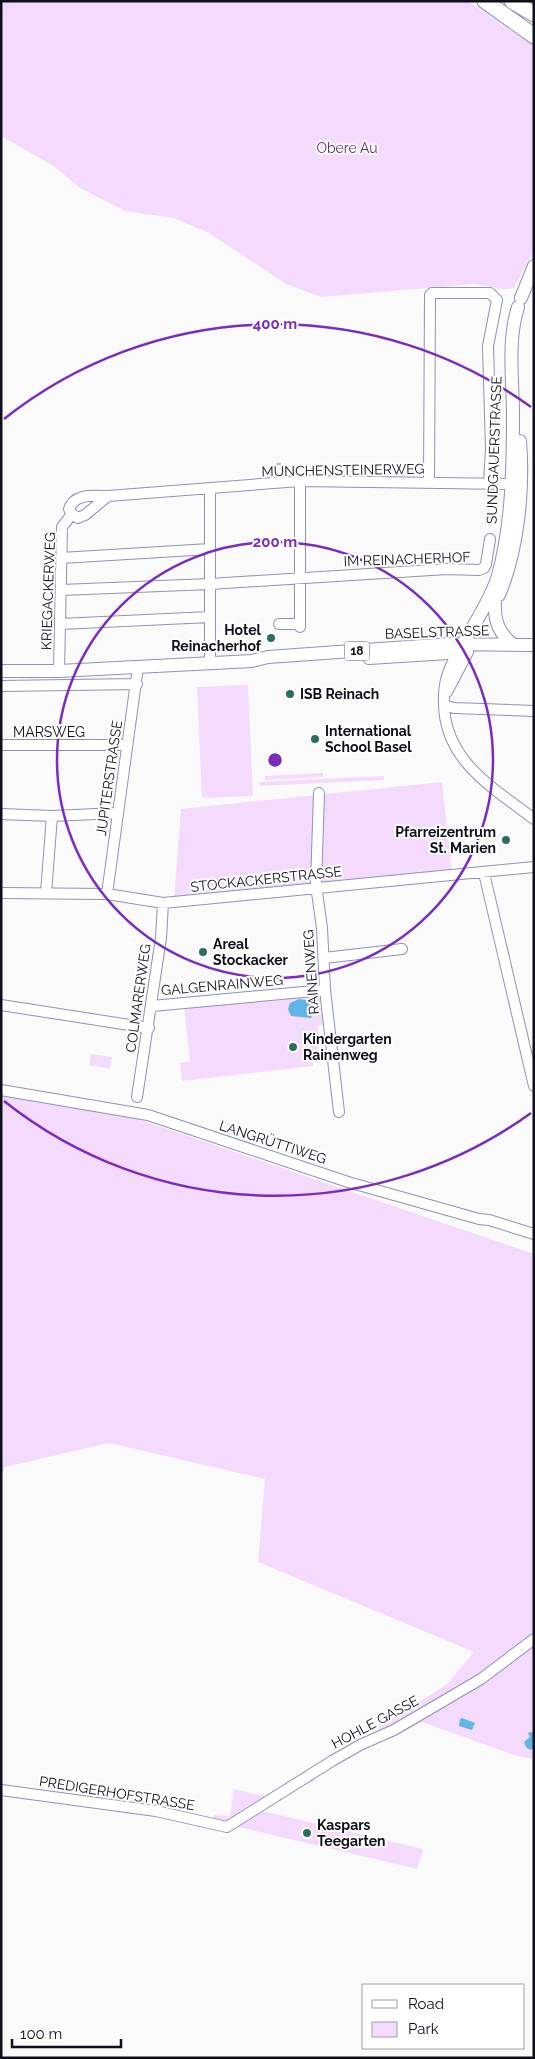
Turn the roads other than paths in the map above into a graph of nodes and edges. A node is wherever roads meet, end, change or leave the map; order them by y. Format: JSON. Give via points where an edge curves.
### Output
{"nodes":[{"id":1,"x":485,"y":1,"type":"edge"},
{"id":2,"x":512,"y":1,"type":"edge"},
{"id":3,"x":534,"y":14,"type":"edge"},
{"id":4,"x":534,"y":36,"type":"edge"},
{"id":5,"x":534,"y":266,"type":"edge"},
{"id":6,"x":300,"y":482,"type":"junction"},
{"id":7,"x":430,"y":482,"type":"junction"},
{"id":8,"x":489,"y":484,"type":"junction"},
{"id":9,"x":515,"y":484,"type":"junction"},
{"id":10,"x":210,"y":488,"type":"junction"},
{"id":11,"x":108,"y":496,"type":"junction"},
{"id":12,"x":72,"y":514,"type":"junction"},
{"id":13,"x":490,"y":539,"type":"dead end"},
{"id":14,"x":210,"y":549,"type":"junction"},
{"id":15,"x":62,"y":558,"type":"junction"},
{"id":16,"x":300,"y":578,"type":"junction"},
{"id":17,"x":210,"y":584,"type":"junction"},
{"id":18,"x":61,"y":590,"type":"junction"},
{"id":19,"x":496,"y":603,"type":"junction"},
{"id":20,"x":210,"y":617,"type":"junction"},
{"id":21,"x":60,"y":624,"type":"junction"},
{"id":22,"x":279,"y":624,"type":"dead end"},
{"id":23,"x":513,"y":645,"type":"junction"},
{"id":24,"x":534,"y":645,"type":"edge"},
{"id":25,"x":465,"y":648,"type":"junction"},
{"id":26,"x":534,"y":652,"type":"edge"},
{"id":27,"x":437,"y":654,"type":"junction"},
{"id":28,"x":252,"y":661,"type":"junction"},
{"id":29,"x":210,"y":663,"type":"junction"},
{"id":30,"x":138,"y":666,"type":"junction"},
{"id":31,"x":448,"y":669,"type":"junction"},
{"id":32,"x":1,"y":671,"type":"edge"},
{"id":33,"x":59,"y":671,"type":"junction"},
{"id":34,"x":137,"y":684,"type":"junction"},
{"id":35,"x":1,"y":686,"type":"edge"},
{"id":36,"x":444,"y":705,"type":"junction"},
{"id":37,"x":534,"y":711,"type":"edge"},
{"id":38,"x":1,"y":745,"type":"edge"},
{"id":39,"x":127,"y":745,"type":"junction"},
{"id":40,"x":319,"y":793,"type":"dead end"},
{"id":41,"x":118,"y":813,"type":"junction"},
{"id":42,"x":1,"y":814,"type":"edge"},
{"id":43,"x":52,"y":816,"type":"junction"},
{"id":44,"x":534,"y":820,"type":"edge"},
{"id":45,"x":534,"y":868,"type":"edge"},
{"id":46,"x":484,"y":873,"type":"junction"},
{"id":47,"x":317,"y":889,"type":"junction"},
{"id":48,"x":1,"y":893,"type":"edge"},
{"id":49,"x":46,"y":893,"type":"junction"},
{"id":50,"x":107,"y":894,"type":"junction"},
{"id":51,"x":163,"y":903,"type":"junction"},
{"id":52,"x":402,"y":949,"type":"dead end"},
{"id":53,"x":324,"y":958,"type":"junction"},
{"id":54,"x":325,"y":990,"type":"junction"},
{"id":55,"x":1,"y":1005,"type":"edge"},
{"id":56,"x":152,"y":1006,"type":"junction"},
{"id":57,"x":149,"y":1028,"type":"junction"},
{"id":58,"x":534,"y":1086,"type":"edge"},
{"id":59,"x":1,"y":1090,"type":"edge"},
{"id":60,"x":137,"y":1097,"type":"dead end"},
{"id":61,"x":339,"y":1112,"type":"dead end"},
{"id":62,"x":534,"y":1234,"type":"edge"},
{"id":63,"x":534,"y":1638,"type":"edge"},
{"id":64,"x":1,"y":1790,"type":"edge"},
{"id":65,"x":227,"y":1827,"type":"joint"}],
"edges":[{"from":1,"to":4,"type":"highway"},
{"from":2,"to":3,"type":"highway"},
{"from":5,"to":9,"type":"main road","name":"SUNDGAUERSTRASSE","via":[[519,302],[512,344]]},
{"from":6,"to":7,"type":"street","name":"MÜNCHENSTEINERWEG"},
{"from":6,"to":10,"type":"street","name":"MÜNCHENSTEINERWEG"},
{"from":6,"to":16,"type":"street"},
{"from":7,"to":8,"type":"street","name":"MÜNCHENSTEINERWEG"},
{"from":7,"to":8,"type":"street","via":[[430,295],[432,292],[465,292],[490,293],[497,300],[488,346]]},
{"from":8,"to":9,"type":"street","name":"MÜNCHENSTEINERWEG"},
{"from":9,"to":19,"type":"main road","name":"SUNDGAUERSTRASSE","via":[[513,552]]},
{"from":9,"to":25,"type":"main road","name":"SUNDGAUERSTRASSE","via":[[496,579]]},
{"from":10,"to":11,"type":"street","name":"MÜNCHENSTEINERWEG"},
{"from":10,"to":14,"type":"street"},
{"from":11,"to":12,"type":"street","via":[[85,515],[78,518]]},
{"from":11,"to":12,"type":"street","name":"MÜNCHENSTEINERWEG","via":[[77,498],[69,509]]},
{"from":12,"to":15,"type":"street","name":"KRIEGACKERWEG","via":[[62,527]]},
{"from":13,"to":16,"type":"street","name":"IM REINACHERHOF","via":[[486,564],[479,570]]},
{"from":14,"to":15,"type":"street"},
{"from":14,"to":17,"type":"street"},
{"from":15,"to":18,"type":"street","name":"KRIEGACKERWEG"},
{"from":16,"to":17,"type":"street","name":"IM REINACHERHOF"},
{"from":16,"to":22,"type":"street","via":[[300,625]]},
{"from":17,"to":18,"type":"street","name":"IM REINACHERHOF"},
{"from":17,"to":20,"type":"street"},
{"from":18,"to":21,"type":"street","name":"KRIEGACKERWEG"},
{"from":19,"to":23,"type":"main road","via":[[497,624]]},
{"from":19,"to":25,"type":"main road","name":"SUNDGAUERSTRASSE"},
{"from":20,"to":21,"type":"street"},
{"from":20,"to":29,"type":"street"},
{"from":21,"to":33,"type":"street","name":"KRIEGACKERWEG"},
{"from":23,"to":24,"type":"main road","name":"BASELSTRASSE","number":"18"},
{"from":23,"to":25,"type":"main road","name":"BASELSTRASSE","number":"18"},
{"from":25,"to":26,"type":"main road","name":"BASELSTRASSE","number":"18"},
{"from":25,"to":27,"type":"main road","name":"BASELSTRASSE","number":"18"},
{"from":25,"to":28,"type":"main road","name":"BASELSTRASSE","number":"18","via":[[395,647]]},
{"from":25,"to":31,"type":"street"},
{"from":25,"to":36,"type":"street"},
{"from":27,"to":28,"type":"main road","name":"BASELSTRASSE","number":"18","via":[[268,664]]},
{"from":27,"to":31,"type":"street","name":"BASELSTRASSE","via":[[445,660]]},
{"from":28,"to":29,"type":"main road","name":"BASELSTRASSE","number":"18"},
{"from":29,"to":30,"type":"main road","name":"BASELSTRASSE","number":"18"},
{"from":30,"to":33,"type":"main road","name":"BASELSTRASSE","number":"18"},
{"from":30,"to":34,"type":"street","name":"JUPITERSTRASSE"},
{"from":31,"to":36,"type":"street"},
{"from":32,"to":33,"type":"main road","name":"BASELSTRASSE","number":"18"},
{"from":34,"to":35,"type":"street"},
{"from":34,"to":39,"type":"street","name":"JUPITERSTRASSE"},
{"from":36,"to":37,"type":"street"},
{"from":36,"to":44,"type":"street","via":[[449,738],[463,761]]},
{"from":38,"to":39,"type":"street","name":"MARSWEG"},
{"from":39,"to":41,"type":"street","name":"JUPITERSTRASSE"},
{"from":40,"to":47,"type":"street","name":"RAINENWEG"},
{"from":41,"to":43,"type":"street"},
{"from":41,"to":50,"type":"street","name":"JUPITERSTRASSE"},
{"from":42,"to":43,"type":"street"},
{"from":43,"to":49,"type":"street"},
{"from":45,"to":46,"type":"street","name":"STOCKACKERSTRASSE"},
{"from":46,"to":47,"type":"street","name":"STOCKACKERSTRASSE"},
{"from":46,"to":58,"type":"street"},
{"from":47,"to":51,"type":"street","name":"STOCKACKERSTRASSE"},
{"from":47,"to":53,"type":"street","name":"RAINENWEG"},
{"from":48,"to":49,"type":"street","name":"STOCKACKERSTRASSE"},
{"from":49,"to":50,"type":"street","name":"STOCKACKERSTRASSE"},
{"from":50,"to":51,"type":"street","name":"STOCKACKERSTRASSE"},
{"from":51,"to":56,"type":"street","name":"COLMARERWEG"},
{"from":52,"to":53,"type":"street"},
{"from":53,"to":54,"type":"street","name":"RAINENWEG"},
{"from":54,"to":56,"type":"street","name":"GALGENRAINWEG"},
{"from":54,"to":61,"type":"street","name":"RAINENWEG"},
{"from":55,"to":57,"type":"street"},
{"from":56,"to":57,"type":"street","name":"COLMARERWEG"},
{"from":57,"to":60,"type":"street","name":"COLMARERWEG"},
{"from":59,"to":62,"type":"street","name":"LANGRÜTTIWEG","via":[[148,1115],[348,1182]]},
{"from":63,"to":65,"type":"street","name":"HOHLE GASSE","via":[[481,1679],[394,1730],[332,1761]]},
{"from":64,"to":65,"type":"street","name":"PREDIGERHOFSTRASSE","via":[[156,1810]]}]}
